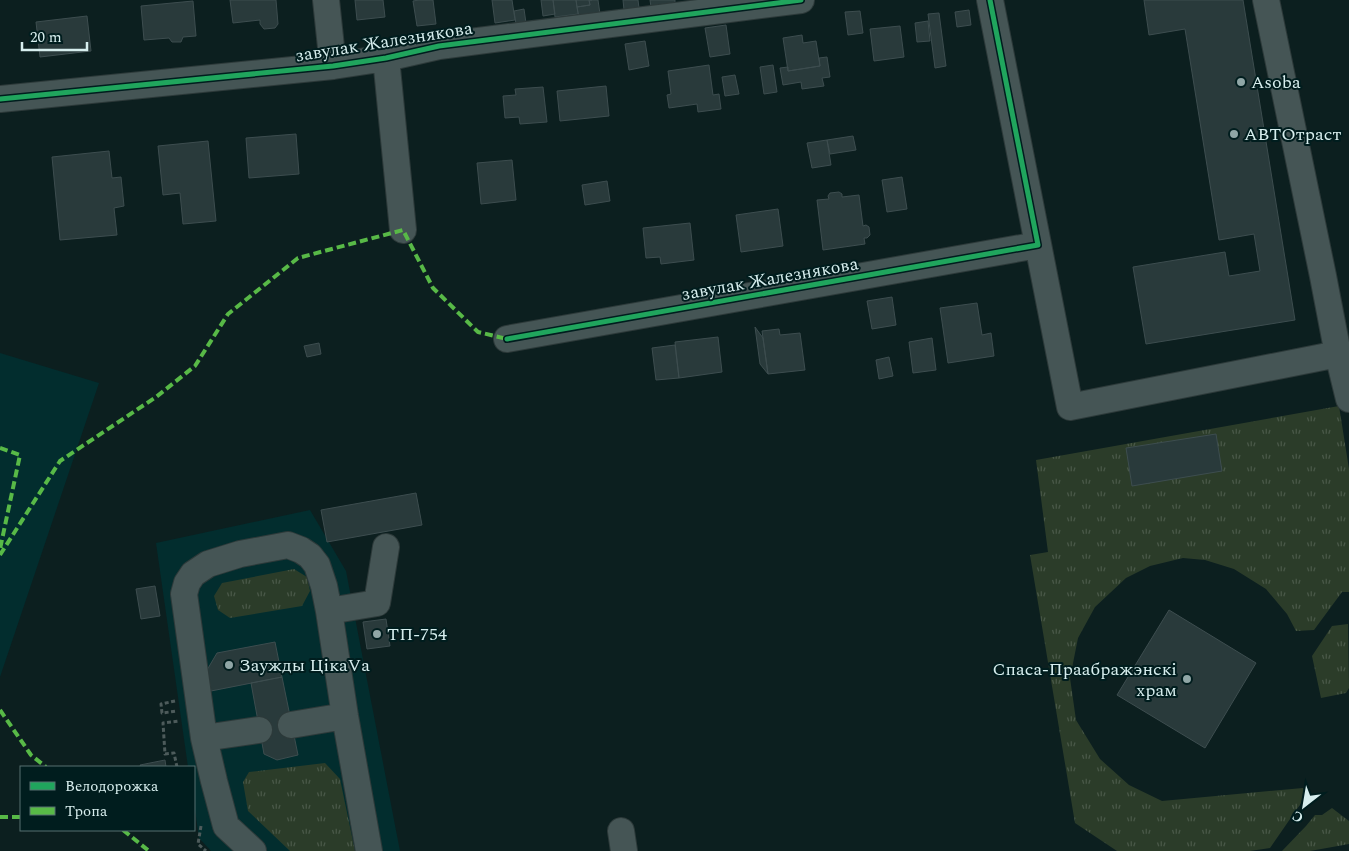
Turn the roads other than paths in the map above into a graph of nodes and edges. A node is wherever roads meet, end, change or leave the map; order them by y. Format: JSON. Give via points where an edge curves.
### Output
{"nodes":[{"id":1,"x":326,"y":0,"type":"edge"},
{"id":2,"x":801,"y":0,"type":"edge"},
{"id":3,"x":990,"y":0,"type":"edge"},
{"id":4,"x":1266,"y":0,"type":"edge"},
{"id":5,"x":386,"y":58,"type":"junction"},
{"id":6,"x":333,"y":66,"type":"junction"},
{"id":7,"x":0,"y":99,"type":"edge"},
{"id":8,"x":403,"y":230,"type":"dead end"},
{"id":9,"x":1038,"y":245,"type":"junction"},
{"id":10,"x":507,"y":339,"type":"dead end"},
{"id":11,"x":1338,"y":354,"type":"junction"},
{"id":12,"x":1349,"y":399,"type":"edge"},
{"id":13,"x":386,"y":547,"type":"dead end"},
{"id":14,"x":329,"y":611,"type":"junction"},
{"id":15,"x":345,"y":716,"type":"junction"},
{"id":16,"x":291,"y":725,"type":"dead end"},
{"id":17,"x":259,"y":730,"type":"dead end"},
{"id":18,"x":204,"y":738,"type":"junction"},
{"id":19,"x":252,"y":851,"type":"edge"},
{"id":20,"x":369,"y":851,"type":"edge"}],
"edges":[{"from":1,"to":6,"type":"street","name":"завулак Жалезнякова"},
{"from":2,"to":5,"type":"street","name":"завулак Жалезнякова","via":[[439,46]]},
{"from":3,"to":9,"type":"street"},
{"from":4,"to":11,"type":"street"},
{"from":5,"to":6,"type":"street","name":"завулак Жалезнякова"},
{"from":5,"to":8,"type":"street"},
{"from":6,"to":7,"type":"street","name":"завулак Жалезнякова"},
{"from":9,"to":10,"type":"street","name":"завулак Жалезнякова"},
{"from":9,"to":11,"type":"street","via":[[1070,407]]},
{"from":11,"to":12,"type":"street"},
{"from":13,"to":14,"type":"street","via":[[377,603]]},
{"from":14,"to":15,"type":"street"},
{"from":14,"to":18,"type":"street","via":[[317,565],[310,556],[288,545],[216,561],[193,574],[184,594]]},
{"from":15,"to":16,"type":"street"},
{"from":15,"to":20,"type":"street"},
{"from":17,"to":18,"type":"street"},
{"from":18,"to":19,"type":"street","via":[[226,826]]}]}
